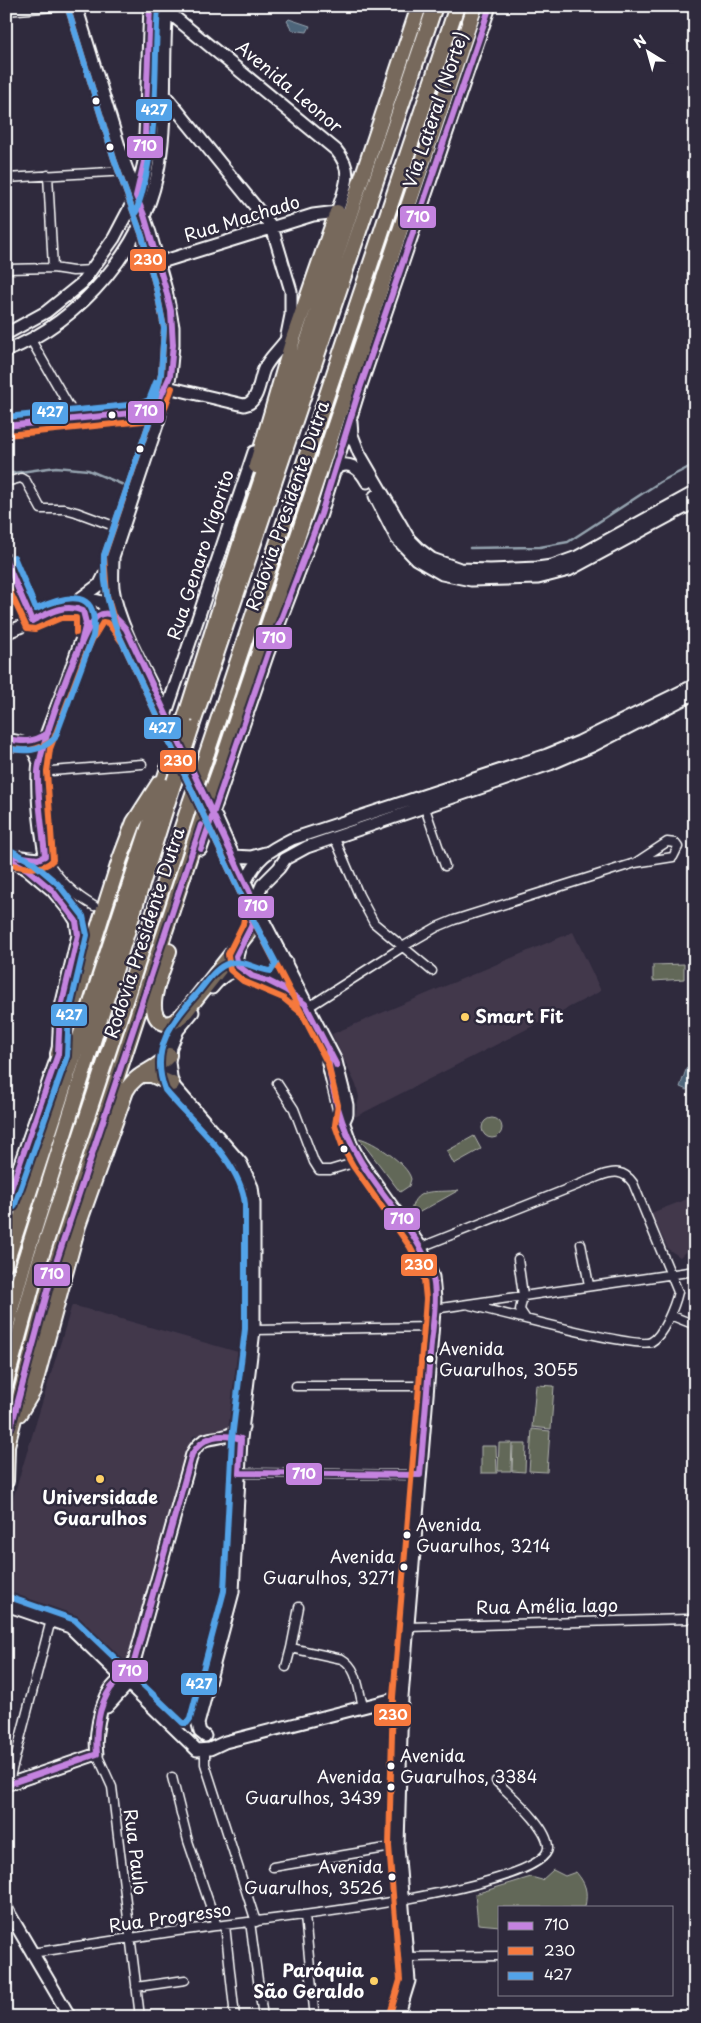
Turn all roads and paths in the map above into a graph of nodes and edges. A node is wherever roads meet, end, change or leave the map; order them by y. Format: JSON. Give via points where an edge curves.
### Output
{"nodes":[{"id":1,"x":66,"y":6,"type":"edge"},
{"id":2,"x":76,"y":6,"type":"edge"},
{"id":3,"x":150,"y":6,"type":"edge"},
{"id":4,"x":419,"y":6,"type":"edge"},
{"id":5,"x":435,"y":6,"type":"edge"},
{"id":6,"x":457,"y":6,"type":"edge"},
{"id":7,"x":475,"y":6,"type":"edge"},
{"id":8,"x":490,"y":6,"type":"edge"},
{"id":9,"x":166,"y":7,"type":"edge"},
{"id":10,"x":6,"y":11,"type":"edge"},
{"id":11,"x":186,"y":24,"type":"junction"},
{"id":12,"x":165,"y":33,"type":"junction"},
{"id":13,"x":164,"y":94,"type":"junction"},
{"id":14,"x":162,"y":135,"type":"junction"},
{"id":15,"x":144,"y":140,"type":"junction"},
{"id":16,"x":127,"y":172,"type":"junction"},
{"id":17,"x":48,"y":175,"type":"junction"},
{"id":18,"x":6,"y":178,"type":"edge"},
{"id":19,"x":136,"y":196,"type":"junction"},
{"id":20,"x":337,"y":212,"type":"junction"},
{"id":21,"x":125,"y":219,"type":"junction"},
{"id":22,"x":144,"y":222,"type":"junction"},
{"id":23,"x":272,"y":227,"type":"junction"},
{"id":24,"x":106,"y":251,"type":"junction"},
{"id":25,"x":158,"y":263,"type":"junction"},
{"id":26,"x":53,"y":268,"type":"junction"},
{"id":27,"x":6,"y":270,"type":"edge"},
{"id":28,"x":92,"y":270,"type":"junction"},
{"id":29,"x":73,"y":271,"type":"junction"},
{"id":30,"x":109,"y":272,"type":"junction"},
{"id":31,"x":82,"y":283,"type":"junction"},
{"id":32,"x":367,"y":332,"type":"junction"},
{"id":33,"x":6,"y":334,"type":"edge"},
{"id":34,"x":31,"y":340,"type":"junction"},
{"id":35,"x":286,"y":340,"type":"junction"},
{"id":36,"x":6,"y":351,"type":"edge"},
{"id":37,"x":168,"y":381,"type":"junction"},
{"id":38,"x":141,"y":413,"type":"junction"},
{"id":39,"x":352,"y":415,"type":"junction"},
{"id":40,"x":77,"y":420,"type":"junction"},
{"id":41,"x":6,"y":426,"type":"edge"},
{"id":42,"x":152,"y":444,"type":"junction"},
{"id":43,"x":334,"y":471,"type":"junction"},
{"id":44,"x":6,"y":482,"type":"edge"},
{"id":45,"x":695,"y":492,"type":"edge"},
{"id":46,"x":695,"y":502,"type":"edge"},
{"id":47,"x":122,"y":529,"type":"junction"},
{"id":48,"x":243,"y":535,"type":"junction"},
{"id":49,"x":113,"y":557,"type":"junction"},
{"id":50,"x":6,"y":560,"type":"edge"},
{"id":51,"x":80,"y":599,"type":"junction"},
{"id":52,"x":59,"y":609,"type":"junction"},
{"id":53,"x":116,"y":617,"type":"junction"},
{"id":54,"x":32,"y":621,"type":"junction"},
{"id":55,"x":126,"y":629,"type":"junction"},
{"id":56,"x":6,"y":633,"type":"edge"},
{"id":57,"x":84,"y":633,"type":"junction"},
{"id":58,"x":235,"y":670,"type":"junction"},
{"id":59,"x":695,"y":685,"type":"edge"},
{"id":60,"x":695,"y":693,"type":"edge"},
{"id":61,"x":188,"y":724,"type":"junction"},
{"id":62,"x":48,"y":733,"type":"junction"},
{"id":63,"x":6,"y":739,"type":"edge"},
{"id":64,"x":27,"y":744,"type":"junction"},
{"id":65,"x":142,"y":764,"type":"dead end"},
{"id":66,"x":39,"y":768,"type":"junction"},
{"id":67,"x":169,"y":775,"type":"junction"},
{"id":68,"x":425,"y":808,"type":"junction"},
{"id":69,"x":380,"y":809,"type":"junction"},
{"id":70,"x":206,"y":821,"type":"junction"},
{"id":71,"x":385,"y":822,"type":"junction"},
{"id":72,"x":335,"y":839,"type":"junction"},
{"id":73,"x":292,"y":840,"type":"junction"},
{"id":74,"x":201,"y":849,"type":"junction"},
{"id":75,"x":297,"y":851,"type":"junction"},
{"id":76,"x":266,"y":852,"type":"junction"},
{"id":77,"x":45,"y":856,"type":"junction"},
{"id":78,"x":233,"y":856,"type":"junction"},
{"id":79,"x":6,"y":857,"type":"edge"},
{"id":80,"x":635,"y":863,"type":"junction"},
{"id":81,"x":444,"y":866,"type":"dead end"},
{"id":82,"x":245,"y":882,"type":"junction"},
{"id":83,"x":52,"y":890,"type":"junction"},
{"id":84,"x":94,"y":906,"type":"dead end"},
{"id":85,"x":256,"y":906,"type":"junction"},
{"id":86,"x":248,"y":933,"type":"junction"},
{"id":87,"x":404,"y":946,"type":"junction"},
{"id":88,"x":286,"y":962,"type":"junction"},
{"id":89,"x":432,"y":971,"type":"dead end"},
{"id":90,"x":244,"y":972,"type":"junction"},
{"id":91,"x":268,"y":981,"type":"junction"},
{"id":92,"x":306,"y":1006,"type":"junction"},
{"id":93,"x":58,"y":1054,"type":"junction"},
{"id":94,"x":169,"y":1055,"type":"junction"},
{"id":95,"x":140,"y":1075,"type":"junction"},
{"id":96,"x":277,"y":1083,"type":"dead end"},
{"id":97,"x":172,"y":1084,"type":"junction"},
{"id":98,"x":360,"y":1161,"type":"junction"},
{"id":99,"x":6,"y":1204,"type":"edge"},
{"id":100,"x":581,"y":1244,"type":"dead end"},
{"id":101,"x":421,"y":1247,"type":"junction"},
{"id":102,"x":518,"y":1259,"type":"dead end"},
{"id":103,"x":6,"y":1263,"type":"edge"},
{"id":104,"x":695,"y":1270,"type":"edge"},
{"id":105,"x":671,"y":1273,"type":"junction"},
{"id":106,"x":590,"y":1286,"type":"junction"},
{"id":107,"x":523,"y":1295,"type":"junction"},
{"id":108,"x":470,"y":1305,"type":"junction"},
{"id":109,"x":434,"y":1309,"type":"junction"},
{"id":110,"x":670,"y":1314,"type":"junction"},
{"id":111,"x":526,"y":1319,"type":"junction"},
{"id":112,"x":695,"y":1325,"type":"edge"},
{"id":113,"x":6,"y":1328,"type":"edge"},
{"id":114,"x":433,"y":1328,"type":"junction"},
{"id":115,"x":254,"y":1330,"type":"junction"},
{"id":116,"x":6,"y":1382,"type":"edge"},
{"id":117,"x":296,"y":1386,"type":"dead end"},
{"id":118,"x":428,"y":1386,"type":"junction"},
{"id":119,"x":242,"y":1427,"type":"junction"},
{"id":120,"x":11,"y":1428,"type":"junction"},
{"id":121,"x":227,"y":1435,"type":"junction"},
{"id":122,"x":241,"y":1439,"type":"junction"},
{"id":123,"x":6,"y":1448,"type":"edge"},
{"id":124,"x":239,"y":1474,"type":"junction"},
{"id":125,"x":420,"y":1475,"type":"junction"},
{"id":126,"x":6,"y":1481,"type":"edge"},
{"id":127,"x":6,"y":1605,"type":"edge"},
{"id":128,"x":299,"y":1607,"type":"dead end"},
{"id":129,"x":687,"y":1619,"type":"dead end"},
{"id":130,"x":51,"y":1620,"type":"junction"},
{"id":131,"x":408,"y":1627,"type":"junction"},
{"id":132,"x":291,"y":1648,"type":"junction"},
{"id":133,"x":286,"y":1667,"type":"dead end"},
{"id":134,"x":126,"y":1680,"type":"junction"},
{"id":135,"x":402,"y":1697,"type":"junction"},
{"id":136,"x":363,"y":1706,"type":"junction"},
{"id":137,"x":198,"y":1724,"type":"junction"},
{"id":138,"x":179,"y":1731,"type":"junction"},
{"id":139,"x":205,"y":1736,"type":"junction"},
{"id":140,"x":225,"y":1742,"type":"junction"},
{"id":141,"x":200,"y":1749,"type":"junction"},
{"id":142,"x":97,"y":1754,"type":"junction"},
{"id":143,"x":172,"y":1777,"type":"dead end"},
{"id":144,"x":496,"y":1781,"type":"dead end"},
{"id":145,"x":7,"y":1785,"type":"edge"},
{"id":146,"x":398,"y":1846,"type":"junction"},
{"id":147,"x":273,"y":1867,"type":"dead end"},
{"id":148,"x":402,"y":1900,"type":"junction"},
{"id":149,"x":6,"y":1908,"type":"edge"},
{"id":150,"x":305,"y":1916,"type":"junction"},
{"id":151,"x":253,"y":1922,"type":"junction"},
{"id":152,"x":221,"y":1926,"type":"junction"},
{"id":153,"x":130,"y":1938,"type":"junction"},
{"id":154,"x":31,"y":1953,"type":"junction"},
{"id":155,"x":498,"y":1956,"type":"edge"},
{"id":156,"x":407,"y":1957,"type":"junction"},
{"id":157,"x":185,"y":1980,"type":"dead end"},
{"id":158,"x":136,"y":1987,"type":"junction"},
{"id":159,"x":314,"y":2009,"type":"dead end"},
{"id":160,"x":70,"y":2017,"type":"edge"},
{"id":161,"x":140,"y":2017,"type":"edge"},
{"id":162,"x":235,"y":2017,"type":"edge"},
{"id":163,"x":263,"y":2017,"type":"edge"},
{"id":164,"x":398,"y":2017,"type":"edge"}],
"edges":[{"from":1,"to":10,"type":"street"},
{"from":2,"to":16,"type":"street"},
{"from":3,"to":15,"type":"street"},
{"from":4,"to":48,"type":"highway","name":"Rodovia Presidente Dutra"},
{"from":5,"to":61,"type":"highway","name":"Rodovia Presidente Dutra"},
{"from":6,"to":58,"type":"highway","name":"Rodovia Presidente Dutra"},
{"from":7,"to":32,"type":"highway","name":"Rodovia Presidente Dutra"},
{"from":8,"to":39,"type":"street","name":"Via Lateral (Norte)"},
{"from":9,"to":11,"type":"street","name":"Avenida Leonor"},
{"from":9,"to":12,"type":"street"},
{"from":11,"to":12,"type":"street","via":[[176,25]]},
{"from":11,"to":20,"type":"street","name":"Avenida Leonor","via":[[342,157],[348,178]]},
{"from":12,"to":13,"type":"street"},
{"from":13,"to":14,"type":"street"},
{"from":13,"to":23,"type":"street"},
{"from":14,"to":15,"type":"street","via":[[152,145]]},
{"from":14,"to":22,"type":"street","via":[[156,180]]},
{"from":15,"to":19,"type":"street","via":[[144,162]]},
{"from":16,"to":17,"type":"street"},
{"from":16,"to":19,"type":"street"},
{"from":17,"to":18,"type":"street"},
{"from":17,"to":26,"type":"street"},
{"from":19,"to":21,"type":"street"},
{"from":19,"to":22,"type":"street"},
{"from":20,"to":23,"type":"street","name":"Rua Machado"},
{"from":20,"to":48,"type":"highway","via":[[291,348],[247,498]]},
{"from":21,"to":22,"type":"street"},
{"from":21,"to":24,"type":"street"},
{"from":22,"to":25,"type":"street"},
{"from":22,"to":30,"type":"street"},
{"from":23,"to":25,"type":"street","name":"Rua Machado"},
{"from":23,"to":35,"type":"street","name":"Rua Genaro Vigorito","via":[[290,291],[291,315]]},
{"from":24,"to":28,"type":"street"},
{"from":24,"to":30,"type":"street","via":[[111,260]]},
{"from":25,"to":37,"type":"street","via":[[173,327]]},
{"from":26,"to":27,"type":"street"},
{"from":26,"to":29,"type":"street"},
{"from":28,"to":29,"type":"street"},
{"from":28,"to":31,"type":"street"},
{"from":29,"to":31,"type":"street","via":[[80,276]]},
{"from":30,"to":34,"type":"street","via":[[70,314]]},
{"from":31,"to":33,"type":"street","via":[[46,312]]},
{"from":32,"to":58,"type":"highway","via":[[349,358],[253,635],[241,665]]},
{"from":32,"to":70,"type":"highway","name":"Rodovia Presidente Dutra","bridge":true,"via":[[287,564]]},
{"from":34,"to":36,"type":"street"},
{"from":34,"to":40,"type":"street"},
{"from":35,"to":37,"type":"street","via":[[265,367],[250,403],[244,404]]},
{"from":35,"to":55,"type":"street","name":"Rua Genaro Vigorito","via":[[268,407],[166,713]]},
{"from":37,"to":38,"type":"street","via":[[156,407]]},
{"from":37,"to":42,"type":"street"},
{"from":38,"to":40,"type":"street"},
{"from":38,"to":42,"type":"street","via":[[151,432]]},
{"from":39,"to":43,"type":"street","name":"Via Lateral (Norte)"},
{"from":39,"to":45,"type":"street","via":[[354,444],[409,539],[432,558],[460,569],[537,568],[566,562]]},
{"from":40,"to":41,"type":"street"},
{"from":42,"to":47,"type":"street"},
{"from":43,"to":46,"type":"street","via":[[350,465],[363,474],[398,538],[416,559],[442,574],[471,580],[538,578],[570,570]]},
{"from":43,"to":74,"type":"street","name":"Via Lateral (Norte)"},
{"from":44,"to":47,"type":"street","via":[[21,478],[26,481],[41,509],[65,509]]},
{"from":47,"to":49,"type":"street"},
{"from":48,"to":61,"type":"highway","name":"Rodovia Presidente Dutra"},
{"from":49,"to":51,"type":"street","via":[[100,584]]},
{"from":49,"to":55,"type":"street","via":[[113,588]]},
{"from":50,"to":54,"type":"street"},
{"from":51,"to":52,"type":"street"},
{"from":51,"to":53,"type":"street","via":[[99,601]]},
{"from":52,"to":54,"type":"street"},
{"from":52,"to":57,"type":"street","via":[[83,611],[86,618]]},
{"from":53,"to":55,"type":"street"},
{"from":53,"to":57,"type":"street","via":[[107,613],[99,615]]},
{"from":54,"to":56,"type":"street"},
{"from":57,"to":62,"type":"street"},
{"from":58,"to":116,"type":"highway","name":"Rodovia Presidente Dutra","bridge":true,"via":[[37,1269]]},
{"from":59,"to":69,"type":"street","via":[[547,756]]},
{"from":60,"to":68,"type":"street","via":[[550,764]]},
{"from":61,"to":67,"type":"highway","name":"Rodovia Presidente Dutra","bridge":true},
{"from":62,"to":64,"type":"street"},
{"from":62,"to":66,"type":"street"},
{"from":63,"to":64,"type":"street"},
{"from":64,"to":66,"type":"street","via":[[35,751]]},
{"from":65,"to":66,"type":"street"},
{"from":66,"to":77,"type":"street"},
{"from":67,"to":93,"type":"highway","via":[[144,804],[134,822]]},
{"from":67,"to":103,"type":"highway","name":"Rodovia Presidente Dutra"},
{"from":67,"to":113,"type":"highway","name":"Rodovia Presidente Dutra"},
{"from":68,"to":71,"type":"street"},
{"from":68,"to":81,"type":"street"},
{"from":69,"to":71,"type":"street"},
{"from":69,"to":73,"type":"street"},
{"from":70,"to":74,"type":"highway"},
{"from":70,"to":78,"type":"street"},
{"from":70,"to":120,"type":"highway","name":"Rodovia Presidente Dutra","via":[[54,1268]]},
{"from":71,"to":72,"type":"street"},
{"from":72,"to":75,"type":"street"},
{"from":72,"to":87,"type":"street","via":[[374,923]]},
{"from":73,"to":75,"type":"street"},
{"from":73,"to":76,"type":"street"},
{"from":74,"to":86,"type":"highway","via":[[153,1005],[154,1015],[164,1023],[182,1015]]},
{"from":75,"to":85,"type":"street","via":[[285,859],[262,885]]},
{"from":76,"to":78,"type":"street","via":[[251,857]]},
{"from":76,"to":82,"type":"street","via":[[254,864]]},
{"from":77,"to":79,"type":"street","via":[[38,859]]},
{"from":77,"to":83,"type":"street"},
{"from":77,"to":84,"type":"street","via":[[67,887]]},
{"from":78,"to":82,"type":"street"},
{"from":79,"to":83,"type":"street","via":[[27,868]]},
{"from":80,"to":80,"type":"street","via":[[673,857],[678,847],[667,842]]},
{"from":80,"to":87,"type":"street","via":[[454,920]]},
{"from":82,"to":85,"type":"street"},
{"from":83,"to":93,"type":"street","via":[[76,921],[78,935],[60,1011]]},
{"from":85,"to":86,"type":"street"},
{"from":85,"to":88,"type":"street"},
{"from":86,"to":90,"type":"street","via":[[236,956],[238,966]]},
{"from":87,"to":89,"type":"street"},
{"from":87,"to":92,"type":"street"},
{"from":88,"to":91,"type":"street","via":[[283,972]]},
{"from":88,"to":92,"type":"street"},
{"from":90,"to":91,"type":"street"},
{"from":90,"to":94,"type":"street","via":[[230,972],[218,981],[178,1030]]},
{"from":91,"to":92,"type":"street"},
{"from":92,"to":98,"type":"street","via":[[328,1048],[328,1064],[339,1108]]},
{"from":93,"to":99,"type":"street"},
{"from":94,"to":95,"type":"highway"},
{"from":94,"to":97,"type":"street"},
{"from":95,"to":97,"type":"highway","via":[[149,1074]]},
{"from":95,"to":120,"type":"highway","via":[[126,1091],[78,1226],[33,1391]]},
{"from":96,"to":98,"type":"street","via":[[294,1109],[319,1170]]},
{"from":97,"to":115,"type":"street","via":[[241,1163],[252,1187]]},
{"from":98,"to":101,"type":"street"},
{"from":100,"to":106,"type":"street"},
{"from":101,"to":105,"type":"street","via":[[600,1176],[618,1172],[629,1177],[633,1184]]},
{"from":101,"to":109,"type":"street","via":[[433,1277]]},
{"from":102,"to":107,"type":"street"},
{"from":104,"to":105,"type":"street"},
{"from":105,"to":106,"type":"street"},
{"from":105,"to":110,"type":"street","via":[[678,1292]]},
{"from":106,"to":107,"type":"street"},
{"from":107,"to":108,"type":"street"},
{"from":107,"to":111,"type":"street","via":[[520,1310]]},
{"from":108,"to":109,"type":"street"},
{"from":108,"to":111,"type":"street"},
{"from":109,"to":114,"type":"street"},
{"from":110,"to":111,"type":"street","via":[[653,1341],[638,1344]]},
{"from":110,"to":112,"type":"street"},
{"from":114,"to":115,"type":"street"},
{"from":114,"to":118,"type":"street"},
{"from":115,"to":119,"type":"street"},
{"from":117,"to":118,"type":"street"},
{"from":118,"to":125,"type":"street"},
{"from":119,"to":121,"type":"street"},
{"from":119,"to":122,"type":"street"},
{"from":120,"to":123,"type":"highway","name":"Rodovia Presidente Dutra"},
{"from":121,"to":122,"type":"street"},
{"from":121,"to":134,"type":"street","via":[[201,1441],[192,1454],[132,1669]]},
{"from":122,"to":124,"type":"street"},
{"from":123,"to":126,"type":"highway","name":"Rodovia Presidente Dutra"},
{"from":124,"to":125,"type":"street"},
{"from":124,"to":137,"type":"street","via":[[233,1592]]},
{"from":125,"to":131,"type":"street"},
{"from":127,"to":130,"type":"street"},
{"from":128,"to":132,"type":"street"},
{"from":129,"to":131,"type":"street","name":"Rua Amélia lago"},
{"from":130,"to":134,"type":"street","via":[[70,1627]]},
{"from":130,"to":145,"type":"street"},
{"from":131,"to":135,"type":"street"},
{"from":132,"to":133,"type":"street"},
{"from":132,"to":136,"type":"street","via":[[347,1662],[354,1670]]},
{"from":134,"to":138,"type":"street"},
{"from":134,"to":142,"type":"street","via":[[101,1718],[96,1735]]},
{"from":135,"to":136,"type":"street"},
{"from":135,"to":146,"type":"street"},
{"from":136,"to":140,"type":"street"},
{"from":137,"to":138,"type":"street","via":[[190,1732]]},
{"from":137,"to":139,"type":"street"},
{"from":138,"to":141,"type":"street"},
{"from":139,"to":140,"type":"street"},
{"from":139,"to":141,"type":"street","via":[[199,1740]]},
{"from":140,"to":141,"type":"street"},
{"from":141,"to":151,"type":"street"},
{"from":142,"to":145,"type":"street"},
{"from":142,"to":153,"type":"street","name":"Rua Paulo","via":[[112,1787]]},
{"from":143,"to":152,"type":"street","via":[[188,1841]]},
{"from":144,"to":148,"type":"street","name":"Rua Progresso","via":[[538,1823],[547,1841],[546,1854],[537,1863],[500,1878]]},
{"from":146,"to":147,"type":"street"},
{"from":146,"to":148,"type":"street"},
{"from":148,"to":150,"type":"street","name":"Rua Progresso"},
{"from":148,"to":156,"type":"street"},
{"from":149,"to":154,"type":"street"},
{"from":150,"to":151,"type":"street","name":"Rua Progresso"},
{"from":150,"to":159,"type":"street"},
{"from":151,"to":152,"type":"street","name":"Rua Progresso"},
{"from":151,"to":163,"type":"street"},
{"from":152,"to":153,"type":"street","name":"Rua Progresso"},
{"from":152,"to":162,"type":"street"},
{"from":153,"to":154,"type":"street","name":"Rua Progresso"},
{"from":153,"to":158,"type":"street","name":"Rua Paulo"},
{"from":154,"to":160,"type":"street"},
{"from":155,"to":156,"type":"street"},
{"from":156,"to":164,"type":"street","via":[[408,1981]]},
{"from":157,"to":158,"type":"street"},
{"from":158,"to":161,"type":"street","name":"Rua Paulo"}]}
